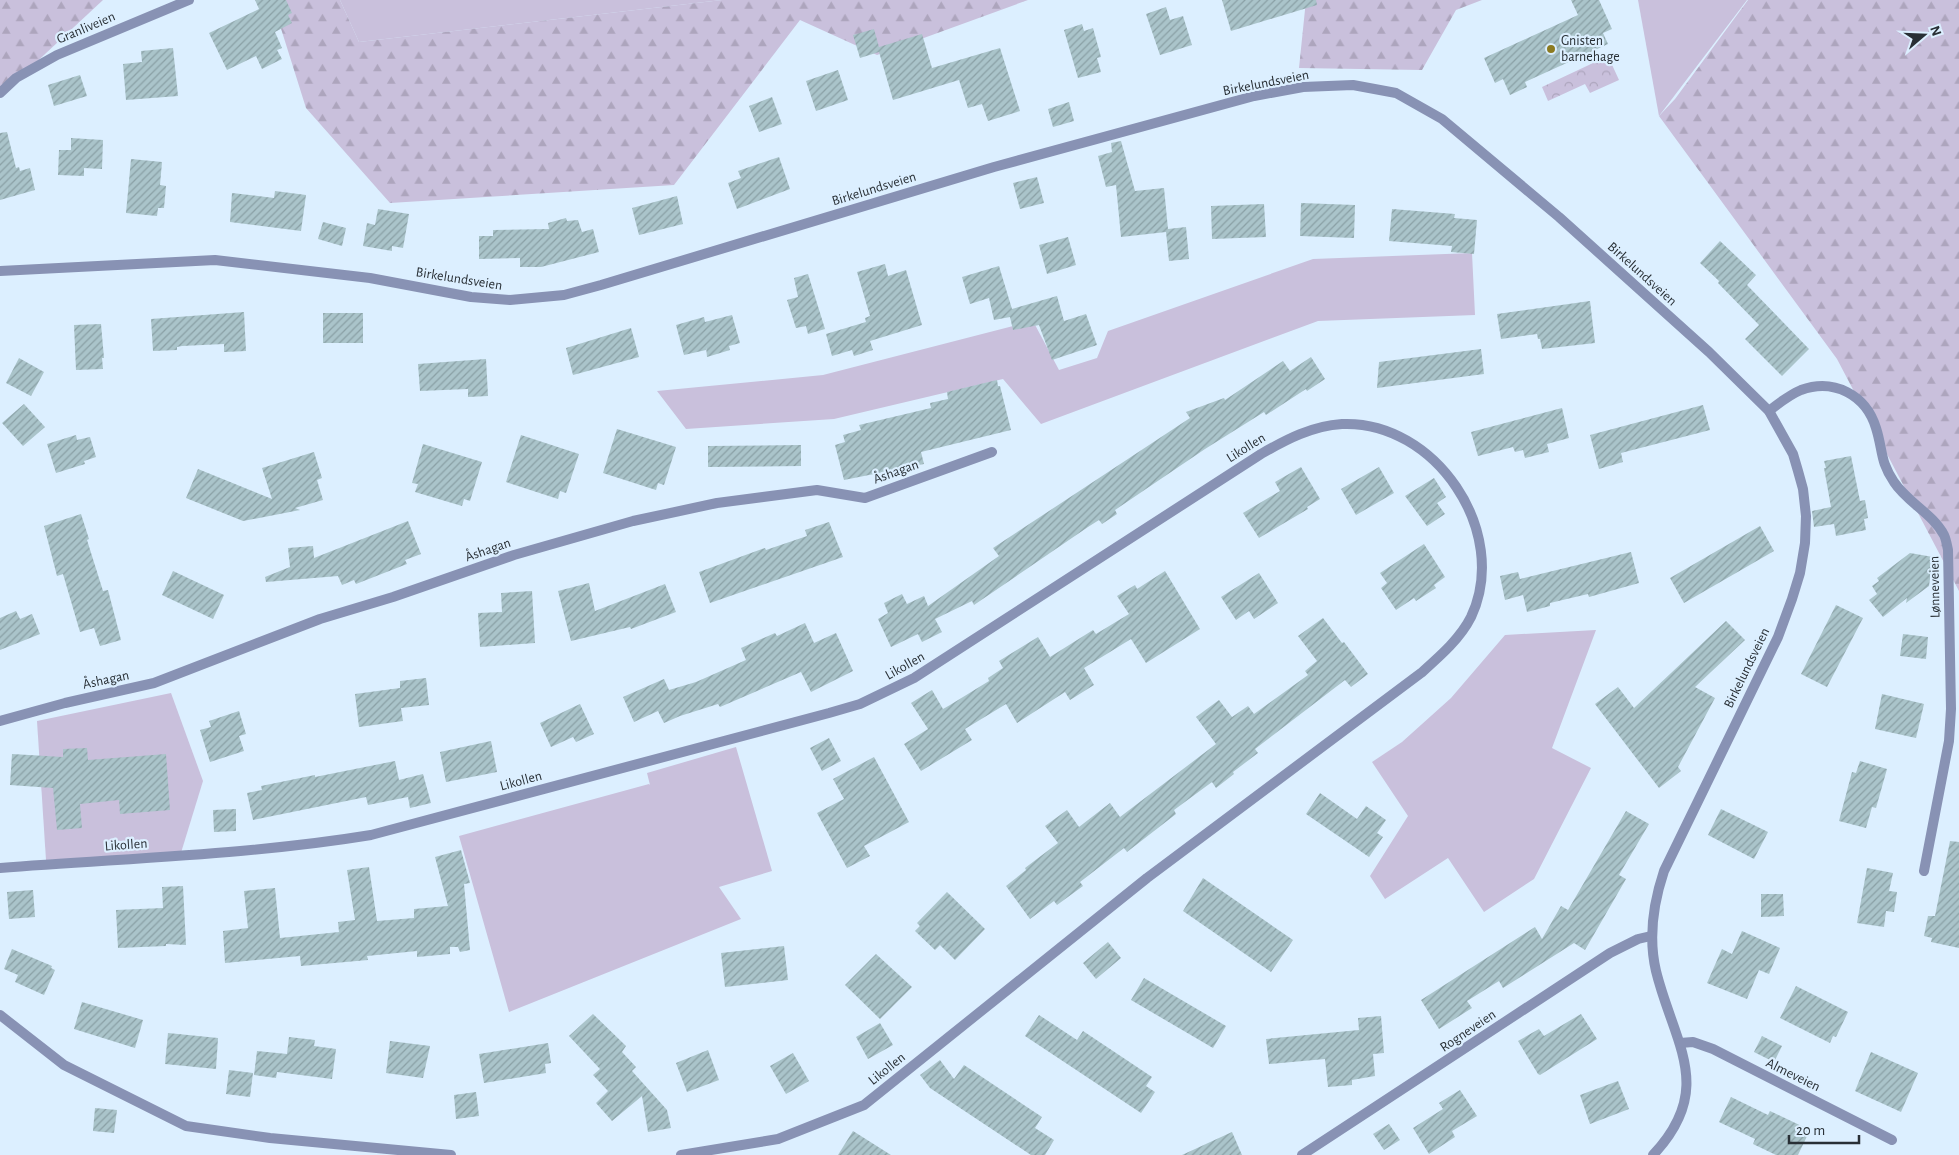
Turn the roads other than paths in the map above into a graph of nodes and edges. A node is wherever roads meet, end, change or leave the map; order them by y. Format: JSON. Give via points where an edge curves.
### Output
{"nodes":[{"id":1,"x":188,"y":0,"type":"edge"},
{"id":2,"x":0,"y":93,"type":"edge"},
{"id":3,"x":0,"y":271,"type":"edge"},
{"id":4,"x":1769,"y":411,"type":"junction"},
{"id":5,"x":992,"y":452,"type":"dead end"},
{"id":6,"x":0,"y":721,"type":"edge"},
{"id":7,"x":0,"y":868,"type":"edge"},
{"id":8,"x":1924,"y":871,"type":"dead end"},
{"id":9,"x":1651,"y":936,"type":"junction"},
{"id":10,"x":0,"y":1015,"type":"edge"},
{"id":11,"x":1680,"y":1043,"type":"junction"},
{"id":12,"x":1892,"y":1140,"type":"dead end"},
{"id":13,"x":451,"y":1155,"type":"edge"},
{"id":14,"x":681,"y":1155,"type":"edge"},
{"id":15,"x":1302,"y":1155,"type":"edge"},
{"id":16,"x":1653,"y":1155,"type":"edge"}],
"edges":[{"from":1,"to":2,"type":"street","name":"Granliveien","via":[[57,55],[16,78]]},
{"from":3,"to":4,"type":"street","name":"Birkelundsveien","via":[[215,260],[370,278],[471,297],[537,299],[601,285],[994,167],[1254,96],[1303,88],[1354,85],[1396,93],[1442,119],[1559,217],[1709,352]]},
{"from":4,"to":8,"type":"street","name":"Lønneveien","via":[[1800,390],[1817,386],[1841,388],[1858,398],[1869,411],[1888,474],[1898,489],[1944,535],[1948,550],[1950,725]]},
{"from":4,"to":9,"type":"street","name":"Birkelundsveien","via":[[1792,454],[1803,489],[1806,516],[1800,572],[1778,637],[1664,870],[1657,892]]},
{"from":5,"to":6,"type":"street","name":"Åshagan","via":[[865,498],[817,490],[717,503],[633,521],[320,619],[154,683]]},
{"from":7,"to":14,"type":"street","name":"Likollen","via":[[296,846],[372,835],[829,713],[860,704],[914,678],[1261,454],[1306,431],[1343,424],[1368,426],[1403,438],[1436,461],[1456,486],[1472,517],[1478,538],[1482,579],[1470,618],[1444,652],[1421,673],[1147,878],[864,1105],[778,1140]]},
{"from":9,"to":11,"type":"street","name":"Birkelundsveien","via":[[1656,972]]},
{"from":9,"to":15,"type":"street","name":"Rogneveien","via":[[1610,953]]},
{"from":10,"to":13,"type":"street","via":[[64,1065],[186,1126],[270,1138]]},
{"from":11,"to":12,"type":"street","name":"Almeveien","via":[[1693,1042],[1712,1049]]},
{"from":11,"to":16,"type":"street","name":"Birkelundsveien","via":[[1687,1083],[1686,1102],[1677,1124]]}]}
